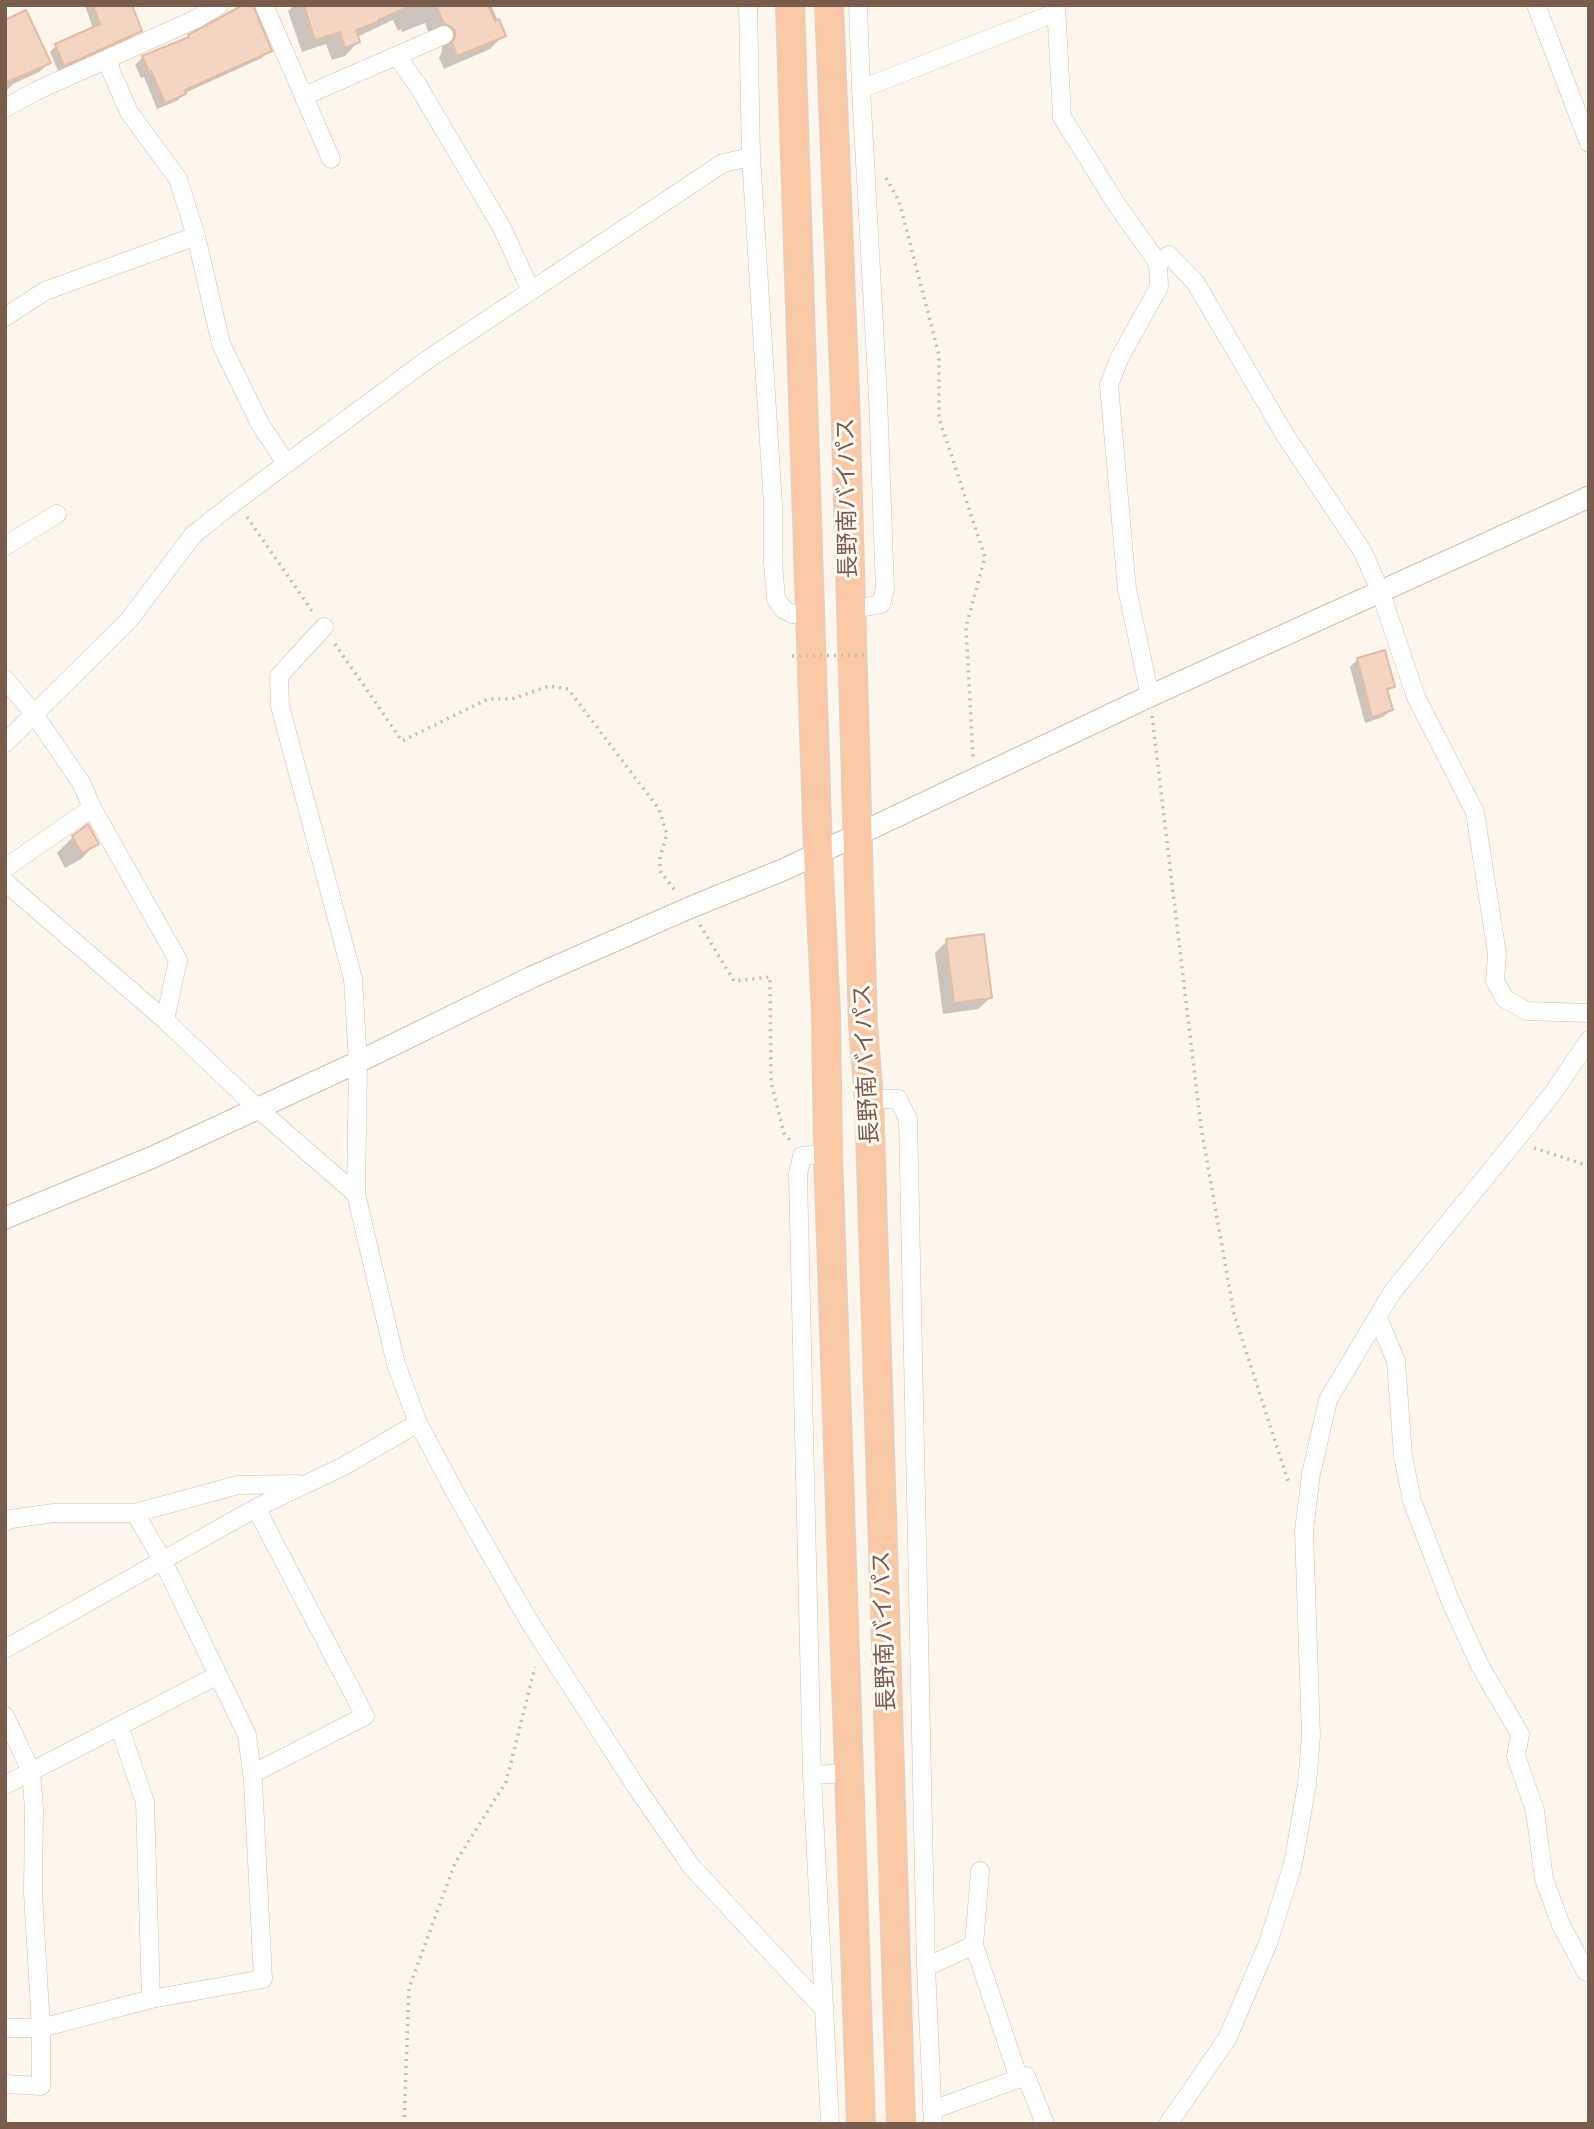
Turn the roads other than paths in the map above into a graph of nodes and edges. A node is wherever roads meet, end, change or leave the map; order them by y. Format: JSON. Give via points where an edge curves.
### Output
{"nodes":[{"id":1,"x":219,"y":5,"type":"edge"},
{"id":2,"x":264,"y":5,"type":"edge"},
{"id":3,"x":748,"y":5,"type":"edge"},
{"id":4,"x":790,"y":5,"type":"edge"},
{"id":5,"x":829,"y":5,"type":"edge"},
{"id":6,"x":858,"y":5,"type":"edge"},
{"id":7,"x":1536,"y":5,"type":"edge"},
{"id":8,"x":1056,"y":9,"type":"edge"},
{"id":9,"x":444,"y":35,"type":"dead end"},
{"id":10,"x":397,"y":56,"type":"junction"},
{"id":11,"x":109,"y":58,"type":"junction"},
{"id":12,"x":860,"y":89,"type":"junction"},
{"id":13,"x":304,"y":96,"type":"junction"},
{"id":14,"x":5,"y":108,"type":"edge"},
{"id":15,"x":1589,"y":143,"type":"edge"},
{"id":16,"x":751,"y":158,"type":"junction"},
{"id":17,"x":331,"y":159,"type":"dead end"},
{"id":18,"x":195,"y":236,"type":"junction"},
{"id":19,"x":1158,"y":263,"type":"junction"},
{"id":20,"x":531,"y":291,"type":"junction"},
{"id":21,"x":5,"y":317,"type":"edge"},
{"id":22,"x":286,"y":463,"type":"junction"},
{"id":23,"x":1589,"y":497,"type":"edge"},
{"id":24,"x":57,"y":514,"type":"dead end"},
{"id":25,"x":5,"y":546,"type":"edge"},
{"id":26,"x":1380,"y":592,"type":"junction"},
{"id":27,"x":850,"y":610,"type":"junction"},
{"id":28,"x":810,"y":613,"type":"junction"},
{"id":29,"x":324,"y":627,"type":"road end"},
{"id":30,"x":5,"y":679,"type":"edge"},
{"id":31,"x":1150,"y":696,"type":"junction"},
{"id":32,"x":34,"y":714,"type":"junction"},
{"id":33,"x":5,"y":743,"type":"edge"},
{"id":34,"x":92,"y":808,"type":"junction"},
{"id":35,"x":857,"y":834,"type":"junction"},
{"id":36,"x":818,"y":852,"type":"junction"},
{"id":37,"x":5,"y":868,"type":"edge"},
{"id":38,"x":5,"y":882,"type":"edge"},
{"id":39,"x":1589,"y":1013,"type":"edge"},
{"id":40,"x":165,"y":1020,"type":"junction"},
{"id":41,"x":1589,"y":1040,"type":"edge"},
{"id":42,"x":358,"y":1062,"type":"junction"},
{"id":43,"x":869,"y":1099,"type":"junction"},
{"id":44,"x":256,"y":1108,"type":"junction"},
{"id":45,"x":815,"y":1154,"type":"junction"},
{"id":46,"x":356,"y":1194,"type":"junction"},
{"id":47,"x":5,"y":1218,"type":"edge"},
{"id":48,"x":1378,"y":1318,"type":"junction"},
{"id":49,"x":418,"y":1423,"type":"junction"},
{"id":50,"x":305,"y":1485,"type":"junction"},
{"id":51,"x":256,"y":1508,"type":"junction"},
{"id":52,"x":135,"y":1513,"type":"junction"},
{"id":53,"x":5,"y":1522,"type":"edge"},
{"id":54,"x":163,"y":1561,"type":"junction"},
{"id":55,"x":5,"y":1649,"type":"edge"},
{"id":56,"x":218,"y":1675,"type":"junction"},
{"id":57,"x":5,"y":1716,"type":"edge"},
{"id":58,"x":119,"y":1726,"type":"junction"},
{"id":59,"x":889,"y":1770,"type":"junction"},
{"id":60,"x":923,"y":1770,"type":"junction"},
{"id":61,"x":32,"y":1771,"type":"junction"},
{"id":62,"x":849,"y":1773,"type":"junction"},
{"id":63,"x":252,"y":1774,"type":"junction"},
{"id":64,"x":812,"y":1775,"type":"junction"},
{"id":65,"x":5,"y":1785,"type":"edge"},
{"id":66,"x":980,"y":1871,"type":"dead end"},
{"id":67,"x":974,"y":1945,"type":"junction"},
{"id":68,"x":926,"y":1968,"type":"junction"},
{"id":69,"x":1586,"y":1972,"type":"dead end"},
{"id":70,"x":151,"y":1999,"type":"junction"},
{"id":71,"x":824,"y":2009,"type":"junction"},
{"id":72,"x":5,"y":2028,"type":"edge"},
{"id":73,"x":41,"y":2028,"type":"junction"},
{"id":74,"x":1019,"y":2079,"type":"junction"},
{"id":75,"x":5,"y":2085,"type":"edge"},
{"id":76,"x":932,"y":2117,"type":"edge"},
{"id":77,"x":830,"y":2124,"type":"edge"},
{"id":78,"x":861,"y":2124,"type":"edge"},
{"id":79,"x":901,"y":2124,"type":"edge"},
{"id":80,"x":1045,"y":2124,"type":"edge"},
{"id":81,"x":1168,"y":2124,"type":"edge"}],
"edges":[{"from":1,"to":11,"type":"street"},
{"from":2,"to":13,"type":"street"},
{"from":3,"to":16,"type":"street"},
{"from":4,"to":28,"type":"highway","name":"長野南バイパス"},
{"from":5,"to":27,"type":"highway","name":"長野南バイパス"},
{"from":6,"to":12,"type":"street"},
{"from":7,"to":15,"type":"street"},
{"from":8,"to":12,"type":"street"},
{"from":8,"to":19,"type":"street","via":[[1062,117]]},
{"from":9,"to":10,"type":"street"},
{"from":10,"to":13,"type":"street"},
{"from":10,"to":20,"type":"street","via":[[502,228]]},
{"from":11,"to":14,"type":"street"},
{"from":11,"to":18,"type":"street","via":[[129,112],[178,178]]},
{"from":12,"to":27,"type":"street","via":[[885,589],[881,604]]},
{"from":13,"to":17,"type":"street"},
{"from":16,"to":20,"type":"street","via":[[723,163]]},
{"from":16,"to":28,"type":"street","via":[[776,599],[792,614]]},
{"from":18,"to":21,"type":"street","via":[[45,291]]},
{"from":18,"to":22,"type":"street","via":[[220,344],[260,424]]},
{"from":19,"to":26,"type":"street","via":[[1169,255],[1195,282],[1285,435],[1363,552]]},
{"from":19,"to":31,"type":"street","via":[[1159,287],[1109,385],[1127,589]]},
{"from":20,"to":22,"type":"street"},
{"from":22,"to":32,"type":"street","via":[[193,535],[130,620]]},
{"from":23,"to":26,"type":"street"},
{"from":24,"to":25,"type":"street"},
{"from":26,"to":31,"type":"street"},
{"from":26,"to":39,"type":"street","via":[[1416,697],[1475,812],[1497,954],[1495,981],[1505,999],[1527,1011]]},
{"from":27,"to":35,"type":"highway","name":"長野南バイパス"},
{"from":28,"to":36,"type":"highway","name":"長野南バイパス"},
{"from":29,"to":42,"type":"street","via":[[279,676],[280,706],[353,979]]},
{"from":30,"to":32,"type":"street"},
{"from":31,"to":35,"type":"street"},
{"from":32,"to":33,"type":"street"},
{"from":32,"to":34,"type":"street","via":[[82,784]]},
{"from":34,"to":37,"type":"street"},
{"from":34,"to":40,"type":"street","via":[[178,960]]},
{"from":35,"to":36,"type":"street"},
{"from":35,"to":43,"type":"highway","name":"長野南バイパス"},
{"from":36,"to":42,"type":"street","via":[[532,977]]},
{"from":36,"to":45,"type":"highway","name":"長野南バイパス","via":[[826,1013]]},
{"from":38,"to":40,"type":"street"},
{"from":40,"to":44,"type":"street"},
{"from":41,"to":48,"type":"street","via":[[1555,1090],[1393,1291]]},
{"from":42,"to":44,"type":"street"},
{"from":42,"to":46,"type":"street"},
{"from":43,"to":59,"type":"highway","name":"長野南バイパス"},
{"from":43,"to":60,"type":"street","via":[[898,1099],[908,1119]]},
{"from":44,"to":46,"type":"street"},
{"from":44,"to":47,"type":"street","via":[[153,1157]]},
{"from":45,"to":62,"type":"highway","name":"長野南バイパス"},
{"from":45,"to":64,"type":"street","via":[[798,1175]]},
{"from":46,"to":49,"type":"street","via":[[396,1364]]},
{"from":48,"to":69,"type":"street","via":[[1396,1362],[1403,1456],[1412,1501],[1480,1666],[1520,1734],[1516,1756],[1535,1811],[1544,1879]]},
{"from":48,"to":81,"type":"street","via":[[1328,1400],[1311,1474],[1304,1531],[1311,1736],[1293,1864],[1268,1943],[1227,2039]]},
{"from":49,"to":50,"type":"street"},
{"from":49,"to":71,"type":"street","via":[[542,1641],[691,1866]]},
{"from":50,"to":51,"type":"street"},
{"from":50,"to":52,"type":"street","via":[[238,1485]]},
{"from":51,"to":54,"type":"street"},
{"from":51,"to":63,"type":"street","via":[[365,1716]]},
{"from":52,"to":53,"type":"street","via":[[54,1513]]},
{"from":52,"to":54,"type":"street"},
{"from":54,"to":55,"type":"street"},
{"from":54,"to":56,"type":"street"},
{"from":56,"to":58,"type":"street"},
{"from":56,"to":63,"type":"street","via":[[247,1735]]},
{"from":57,"to":61,"type":"street"},
{"from":58,"to":61,"type":"street"},
{"from":58,"to":70,"type":"street","via":[[145,1802]]},
{"from":59,"to":60,"type":"street"},
{"from":59,"to":79,"type":"highway","name":"長野南バイパス"},
{"from":60,"to":68,"type":"street"},
{"from":61,"to":65,"type":"street"},
{"from":61,"to":73,"type":"street"},
{"from":62,"to":64,"type":"street"},
{"from":62,"to":78,"type":"highway","name":"長野南バイパス"},
{"from":63,"to":70,"type":"street","via":[[263,1979]]},
{"from":64,"to":71,"type":"street"},
{"from":66,"to":67,"type":"street"},
{"from":67,"to":68,"type":"street"},
{"from":67,"to":74,"type":"street"},
{"from":68,"to":76,"type":"street"},
{"from":70,"to":73,"type":"street"},
{"from":71,"to":77,"type":"street"},
{"from":72,"to":73,"type":"street"},
{"from":73,"to":75,"type":"street","via":[[41,2086]]},
{"from":74,"to":76,"type":"street"},
{"from":74,"to":80,"type":"street","via":[[1026,2076]]}]}
